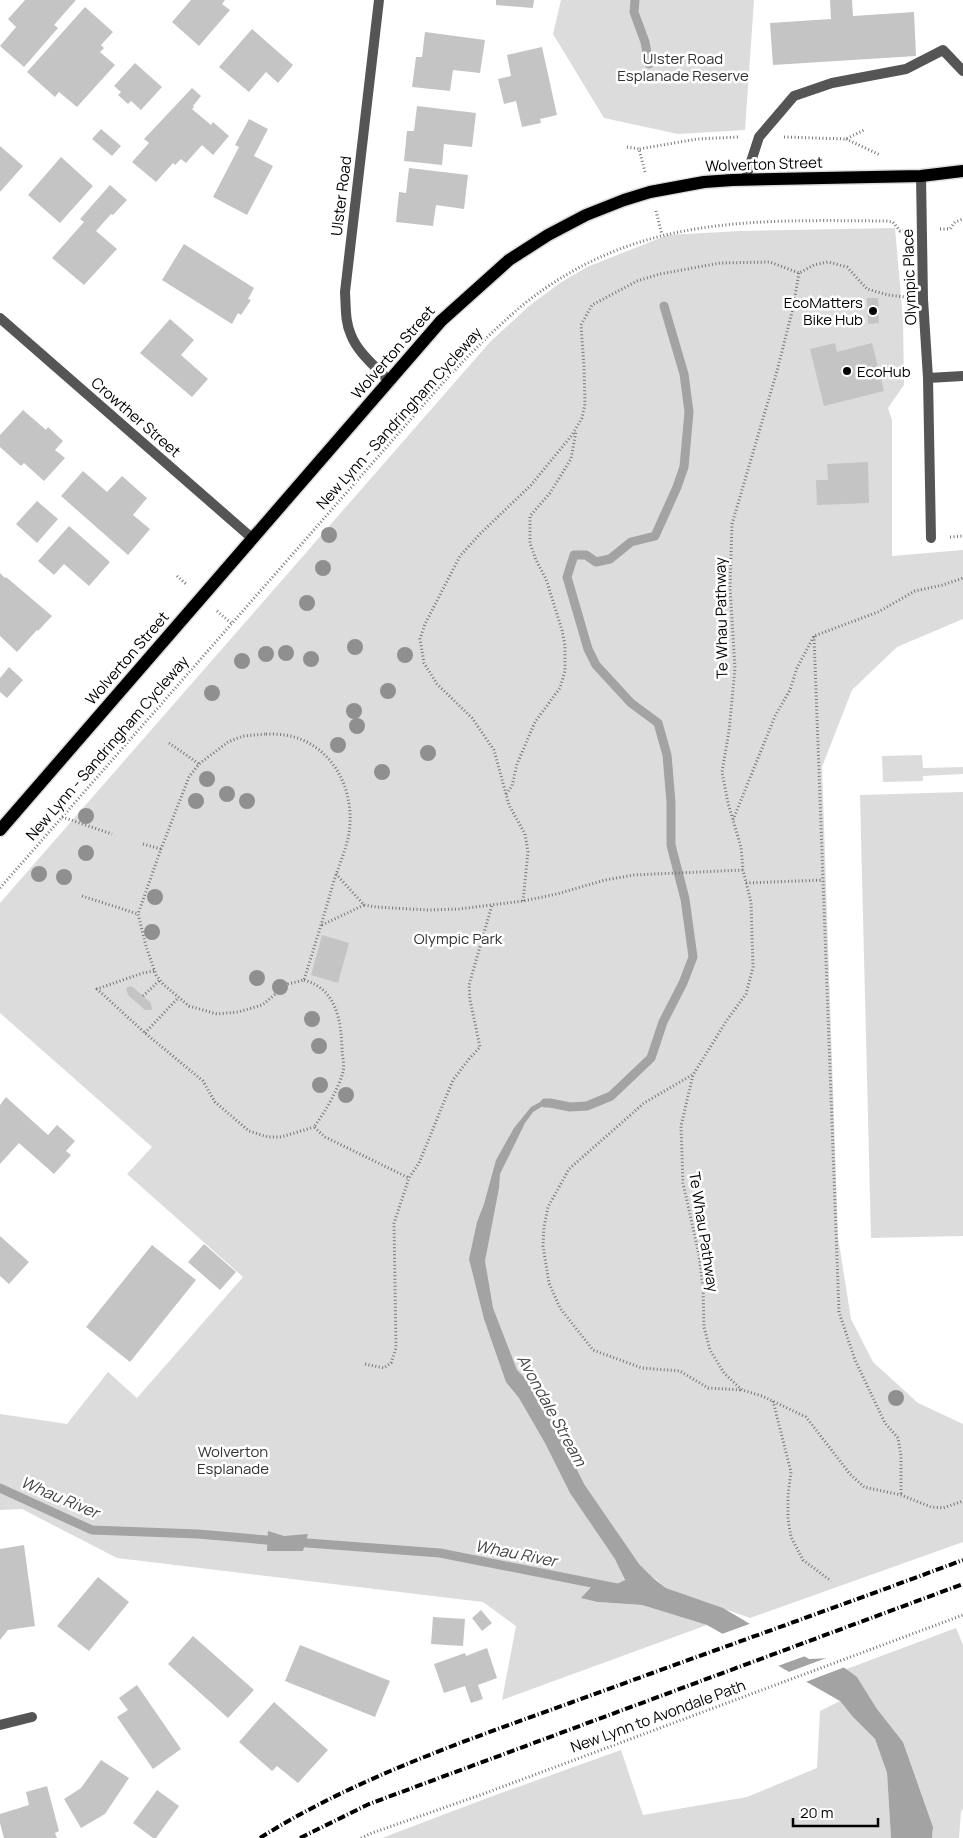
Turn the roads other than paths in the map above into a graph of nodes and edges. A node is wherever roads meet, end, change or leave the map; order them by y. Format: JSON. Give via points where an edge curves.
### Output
{"nodes":[{"id":1,"x":379,"y":0,"type":"edge"},
{"id":2,"x":963,"y":71,"type":"edge"},
{"id":3,"x":963,"y":171,"type":"edge"},
{"id":4,"x":921,"y":176,"type":"junction"},
{"id":5,"x":745,"y":180,"type":"junction"},
{"id":6,"x":0,"y":318,"type":"edge"},
{"id":7,"x":963,"y":376,"type":"edge"},
{"id":8,"x":928,"y":378,"type":"junction"},
{"id":9,"x":389,"y":381,"type":"junction"},
{"id":10,"x":253,"y":538,"type":"junction"},
{"id":11,"x":932,"y":538,"type":"dead end"},
{"id":12,"x":0,"y":830,"type":"edge"},
{"id":13,"x":32,"y":1716,"type":"dead end"},
{"id":14,"x":0,"y":1725,"type":"edge"}],
"edges":[{"from":1,"to":9,"type":"street","name":"Ulster Road","via":[[352,229],[346,316],[351,336]]},
{"from":2,"to":5,"type":"street","via":[[943,50],[906,69],[832,83],[794,96],[760,137]]},
{"from":3,"to":4,"type":"main road","name":"Wolverton Street"},
{"from":4,"to":5,"type":"main road","name":"Wolverton Street"},
{"from":4,"to":8,"type":"street","name":"Olympic Place"},
{"from":5,"to":9,"type":"main road","name":"Wolverton Street","via":[[704,182],[650,192],[586,215],[548,235],[509,260],[441,321]]},
{"from":6,"to":10,"type":"street","name":"Crowther Street"},
{"from":7,"to":8,"type":"street"},
{"from":8,"to":11,"type":"street","name":"Olympic Place"},
{"from":9,"to":10,"type":"main road","name":"Wolverton Street"},
{"from":10,"to":12,"type":"main road","name":"Wolverton Street"},
{"from":13,"to":14,"type":"street"}]}
